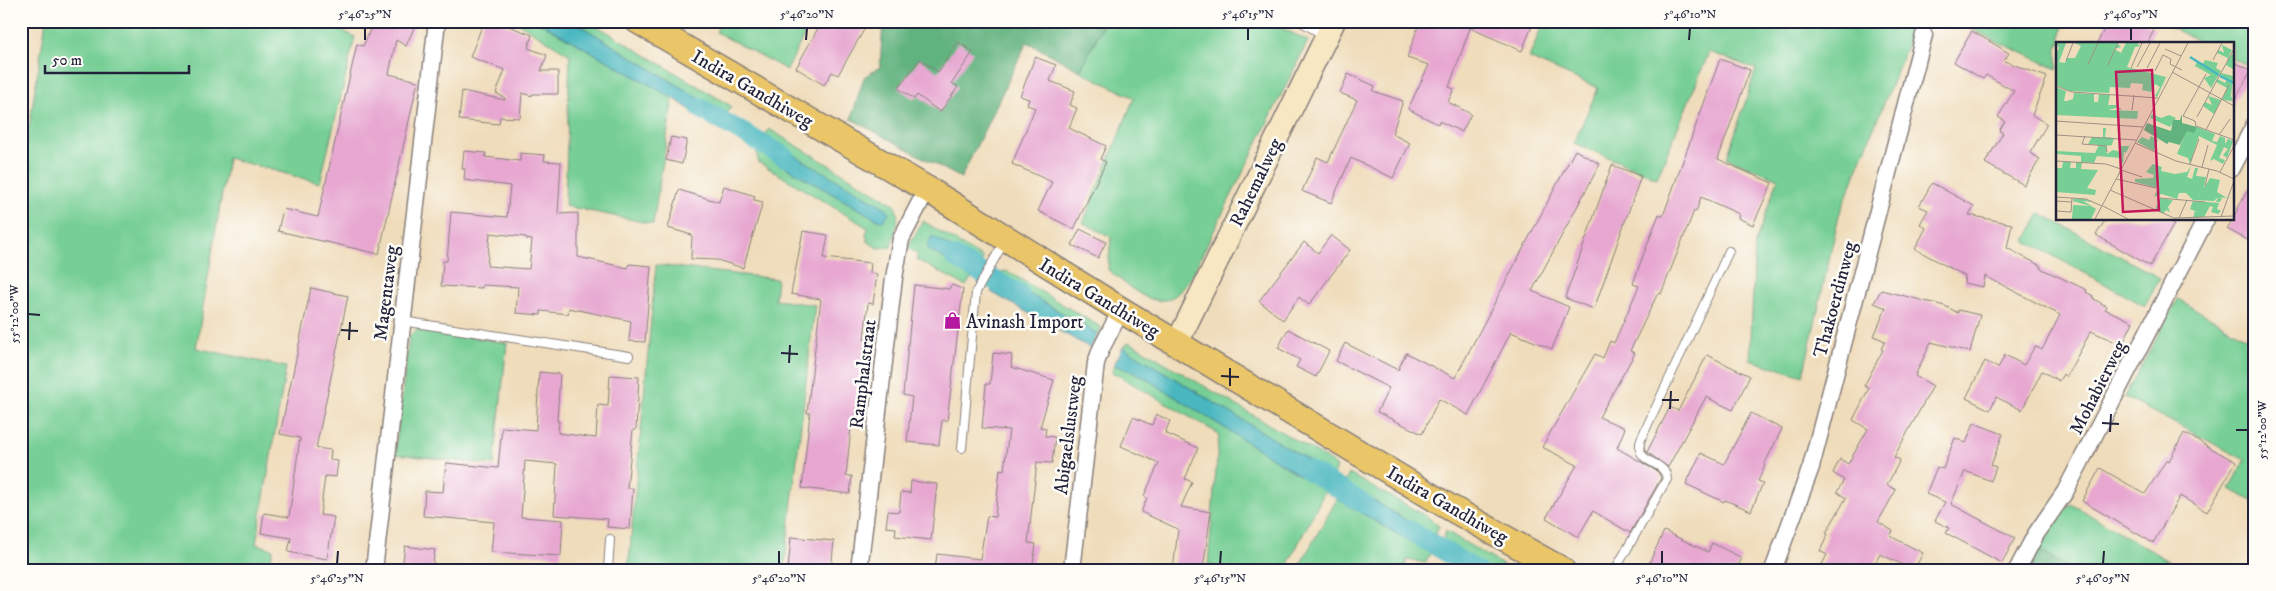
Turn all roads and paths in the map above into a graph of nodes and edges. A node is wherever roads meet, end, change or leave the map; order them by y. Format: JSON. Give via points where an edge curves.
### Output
{"nodes":[{"id":1,"x":437,"y":21,"type":"edge"},
{"id":2,"x":638,"y":21,"type":"edge"},
{"id":3,"x":1300,"y":21,"type":"edge"},
{"id":4,"x":1330,"y":29,"type":"edge"},
{"id":5,"x":1924,"y":35,"type":"dead end"},
{"id":6,"x":2255,"y":124,"type":"edge"},
{"id":7,"x":2234,"y":164,"type":"edge"},
{"id":8,"x":928,"y":189,"type":"junction"},
{"id":9,"x":2205,"y":220,"type":"edge"},
{"id":10,"x":1006,"y":240,"type":"junction"},
{"id":11,"x":1729,"y":251,"type":"dead end"},
{"id":12,"x":1121,"y":310,"type":"junction"},
{"id":13,"x":402,"y":321,"type":"junction"},
{"id":14,"x":1177,"y":343,"type":"junction"},
{"id":15,"x":629,"y":356,"type":"dead end"},
{"id":16,"x":962,"y":448,"type":"dead end"},
{"id":17,"x":610,"y":539,"type":"dead end"},
{"id":18,"x":374,"y":570,"type":"edge"},
{"id":19,"x":608,"y":570,"type":"edge"},
{"id":20,"x":859,"y":570,"type":"edge"},
{"id":21,"x":1072,"y":570,"type":"edge"},
{"id":22,"x":1562,"y":570,"type":"edge"},
{"id":23,"x":1615,"y":570,"type":"edge"},
{"id":24,"x":1773,"y":570,"type":"edge"},
{"id":25,"x":2018,"y":570,"type":"edge"}],
"edges":[{"from":1,"to":13,"type":"street","name":"Magentaweg"},
{"from":2,"to":8,"type":"main road","name":"Indira Gandhiweg"},
{"from":3,"to":4,"type":"lane"},
{"from":4,"to":14,"type":"street","name":"Rahemalweg"},
{"from":5,"to":24,"type":"street","name":"Thakoerdinweg","via":[[1811,467]]},
{"from":6,"to":7,"type":"street"},
{"from":8,"to":10,"type":"main road","name":"Indira Gandhiweg"},
{"from":8,"to":20,"type":"street","name":"Ramphalstraat","via":[[901,239]]},
{"from":9,"to":25,"type":"street","name":"Mohabierweg","via":[[2065,492],[2036,534]]},
{"from":10,"to":12,"type":"main road","name":"Indira Gandhiweg"},
{"from":10,"to":16,"type":"lane","via":[[976,292]]},
{"from":11,"to":23,"type":"lane","via":[[1641,439],[1640,454],[1667,474],[1667,480]]},
{"from":12,"to":14,"type":"main road","name":"Indira Gandhiweg"},
{"from":12,"to":21,"type":"street","name":"Abigaelslustweg","via":[[1096,363]]},
{"from":13,"to":15,"type":"lane"},
{"from":13,"to":18,"type":"street","name":"Magentaweg"},
{"from":14,"to":22,"type":"main road","name":"Indira Gandhiweg","via":[[1449,507]]},
{"from":17,"to":19,"type":"lane"}]}
